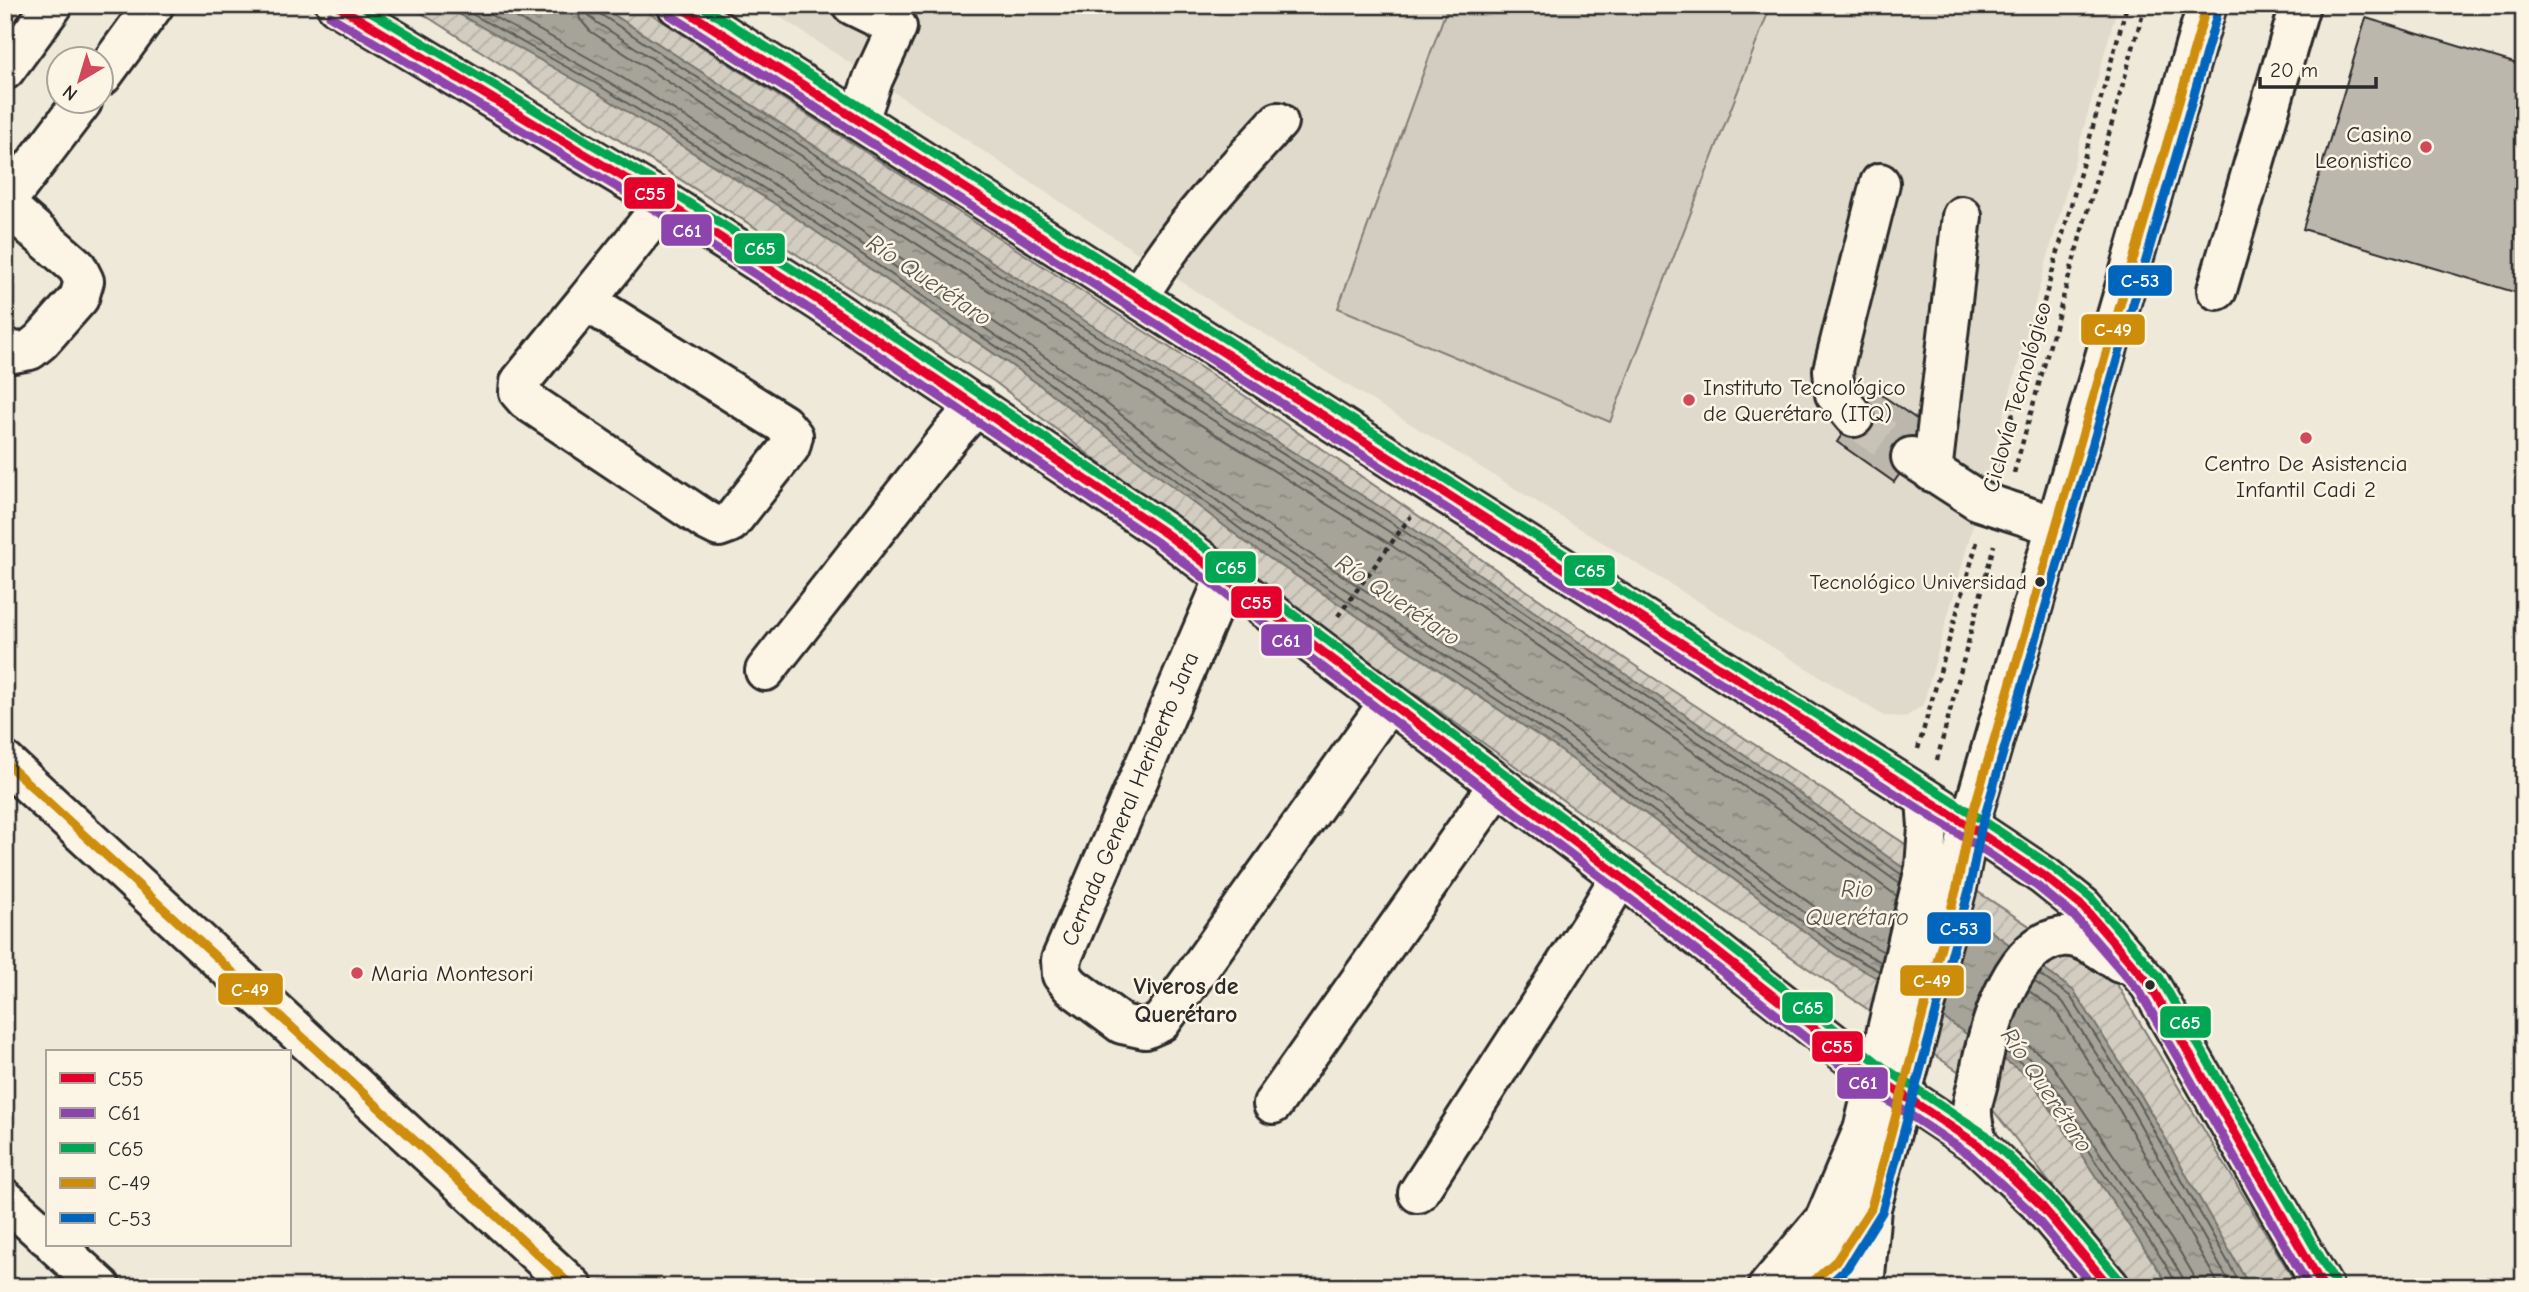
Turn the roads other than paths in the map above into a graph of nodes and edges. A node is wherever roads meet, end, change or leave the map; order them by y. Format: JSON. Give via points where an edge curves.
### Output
{"nodes":[{"id":1,"x":53,"y":5,"type":"edge"},
{"id":2,"x":155,"y":5,"type":"edge"},
{"id":3,"x":336,"y":5,"type":"edge"},
{"id":4,"x":677,"y":5,"type":"edge"},
{"id":5,"x":852,"y":5,"type":"edge"},
{"id":6,"x":2207,"y":5,"type":"edge"},
{"id":7,"x":2300,"y":5,"type":"edge"},
{"id":8,"x":901,"y":16,"type":"edge"},
{"id":9,"x":116,"y":57,"type":"edge"},
{"id":10,"x":5,"y":69,"type":"edge"},
{"id":11,"x":71,"y":116,"type":"edge"},
{"id":12,"x":859,"y":120,"type":"junction"},
{"id":13,"x":1278,"y":122,"type":"dead end"},
{"id":14,"x":1881,"y":183,"type":"dead end"},
{"id":15,"x":663,"y":201,"type":"junction"},
{"id":16,"x":5,"y":204,"type":"edge"},
{"id":17,"x":1962,"y":216,"type":"dead end"},
{"id":18,"x":2217,"y":289,"type":"dead end"},
{"id":19,"x":1138,"y":298,"type":"junction"},
{"id":20,"x":586,"y":301,"type":"junction"},
{"id":21,"x":5,"y":347,"type":"edge"},
{"id":22,"x":977,"y":405,"type":"junction"},
{"id":23,"x":1854,"y":417,"type":"tunnel mouth"},
{"id":24,"x":2056,"y":526,"type":"junction"},
{"id":25,"x":1225,"y":578,"type":"junction"},
{"id":26,"x":765,"y":671,"type":"dead end"},
{"id":27,"x":1389,"y":702,"type":"junction"},
{"id":28,"x":5,"y":762,"type":"edge"},
{"id":29,"x":1498,"y":785,"type":"junction"},
{"id":30,"x":1917,"y":793,"type":"junction"},
{"id":31,"x":1969,"y":826,"type":"junction"},
{"id":32,"x":1620,"y":877,"type":"junction"},
{"id":33,"x":1941,"y":878,"type":"junction"},
{"id":34,"x":2150,"y":985,"type":"junction"},
{"id":35,"x":1889,"y":1086,"type":"junction"},
{"id":36,"x":1273,"y":1104,"type":"dead end"},
{"id":37,"x":1978,"y":1145,"type":"junction"},
{"id":38,"x":1418,"y":1193,"type":"dead end"},
{"id":39,"x":5,"y":1199,"type":"edge"},
{"id":40,"x":1871,"y":1208,"type":"junction"},
{"id":41,"x":46,"y":1236,"type":"edge"},
{"id":42,"x":56,"y":1246,"type":"edge"},
{"id":43,"x":2323,"y":1285,"type":"edge"},
{"id":44,"x":101,"y":1287,"type":"edge"},
{"id":45,"x":573,"y":1287,"type":"edge"},
{"id":46,"x":1768,"y":1287,"type":"edge"},
{"id":47,"x":1807,"y":1287,"type":"edge"},
{"id":48,"x":1864,"y":1287,"type":"edge"},
{"id":49,"x":2110,"y":1287,"type":"edge"}],
"edges":[{"from":1,"to":10,"type":"main road"},
{"from":2,"to":9,"type":"main road"},
{"from":3,"to":15,"type":"main road"},
{"from":4,"to":12,"type":"main road"},
{"from":5,"to":8,"type":"main road"},
{"from":6,"to":24,"type":"main road"},
{"from":7,"to":18,"type":"main road"},
{"from":8,"to":12,"type":"main road"},
{"from":11,"to":16,"type":"main road"},
{"from":12,"to":19,"type":"main road"},
{"from":13,"to":19,"type":"main road","via":[[1211,196],[1165,254]]},
{"from":14,"to":23,"type":"main road","via":[[1833,370],[1835,394]]},
{"from":15,"to":20,"type":"main road"},
{"from":15,"to":22,"type":"main road"},
{"from":16,"to":21,"type":"main road","via":[[77,267],[85,281],[79,298],[41,341],[13,353]]},
{"from":17,"to":24,"type":"main road","via":[[1921,464],[1979,501]]},
{"from":19,"to":30,"type":"main road"},
{"from":20,"to":20,"type":"main road","via":[[520,382],[519,392],[706,521],[719,527],[730,523],[790,447],[793,436],[783,424]]},
{"from":22,"to":25,"type":"main road"},
{"from":22,"to":26,"type":"main road"},
{"from":24,"to":31,"type":"main road"},
{"from":25,"to":27,"type":"main road"},
{"from":25,"to":27,"type":"main road","name":"Cerrada General Heriberto Jara","via":[[1061,960],[1062,975],[1071,986],[1122,1024],[1145,1029],[1161,1021]]},
{"from":27,"to":29,"type":"main road"},
{"from":28,"to":45,"type":"main road"},
{"from":29,"to":32,"type":"main road"},
{"from":29,"to":36,"type":"main road"},
{"from":30,"to":31,"type":"main road"},
{"from":30,"to":33,"type":"main road"},
{"from":31,"to":33,"type":"main road"},
{"from":31,"to":34,"type":"main road","via":[[2083,907]]},
{"from":32,"to":35,"type":"main road"},
{"from":32,"to":38,"type":"main road"},
{"from":33,"to":35,"type":"main road"},
{"from":34,"to":37,"type":"main road","via":[[2099,948],[2064,936],[2036,948],[2014,972],[1991,1025],[1972,1113]]},
{"from":34,"to":43,"type":"main road"},
{"from":35,"to":37,"type":"main road"},
{"from":35,"to":40,"type":"main road"},
{"from":35,"to":46,"type":"main road","via":[[1863,1130],[1825,1219]]},
{"from":37,"to":49,"type":"main road","via":[[2038,1202]]},
{"from":39,"to":41,"type":"main road"},
{"from":40,"to":47,"type":"main road","via":[[1837,1260]]},
{"from":40,"to":48,"type":"main road"},
{"from":42,"to":44,"type":"main road"}]}
